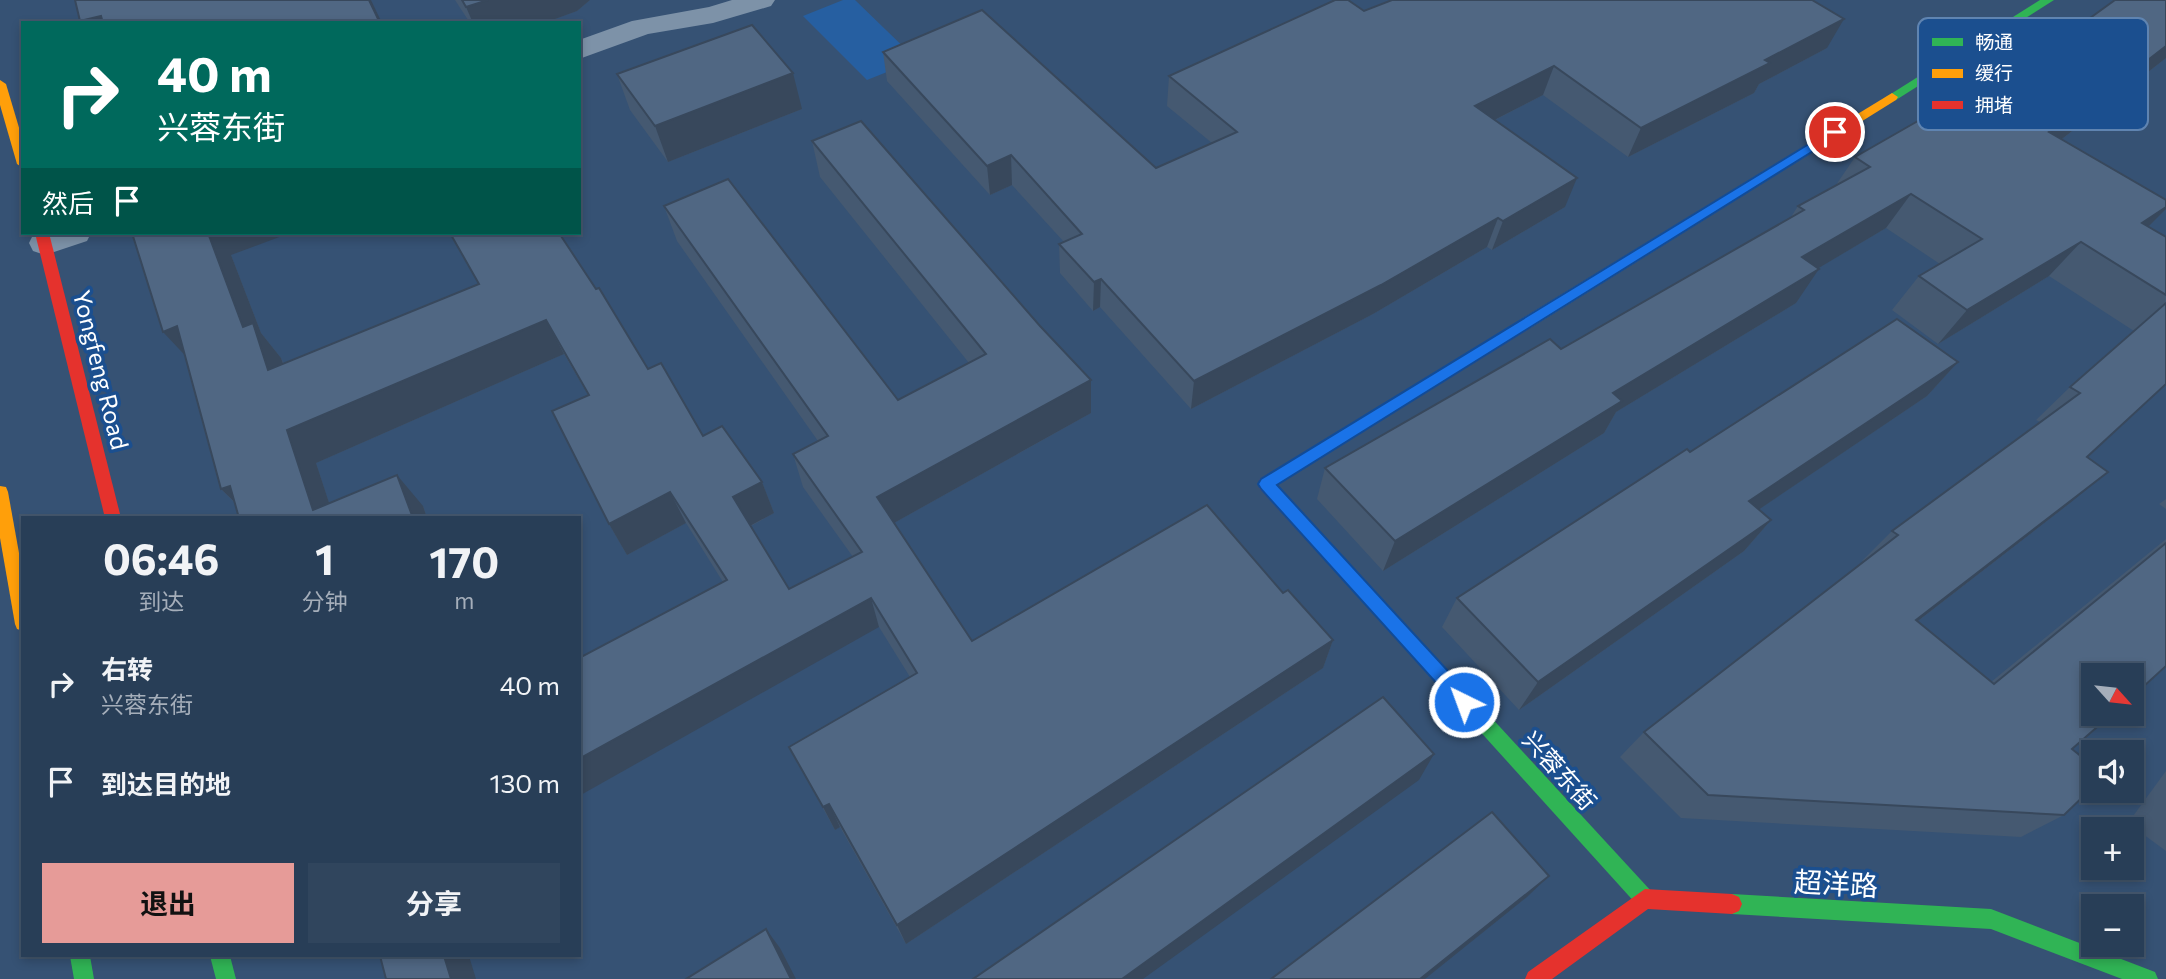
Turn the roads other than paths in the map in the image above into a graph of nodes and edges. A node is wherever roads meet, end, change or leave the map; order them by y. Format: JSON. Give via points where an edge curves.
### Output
{"nodes":[{"id":1,"x":761,"y":0,"type":"edge"},
{"id":2,"x":2048,"y":0,"type":"edge"},
{"id":3,"x":2019,"y":18,"type":"edge"},
{"id":4,"x":581,"y":49,"type":"edge"},
{"id":5,"x":1918,"y":80,"type":"edge"},
{"id":6,"x":0,"y":84,"type":"edge"},
{"id":7,"x":21,"y":157,"type":"edge"},
{"id":8,"x":54,"y":236,"type":"edge"},
{"id":9,"x":0,"y":492,"type":"edge"},
{"id":10,"x":113,"y":516,"type":"edge"},
{"id":11,"x":21,"y":613,"type":"edge"},
{"id":12,"x":1645,"y":899,"type":"junction"},
{"id":13,"x":80,"y":957,"type":"edge"},
{"id":14,"x":220,"y":957,"type":"edge"},
{"id":15,"x":84,"y":979,"type":"edge"},
{"id":16,"x":226,"y":979,"type":"edge"},
{"id":17,"x":1535,"y":979,"type":"edge"},
{"id":18,"x":2148,"y":979,"type":"edge"}],
"edges":[{"from":1,"to":4,"type":"street","via":[[713,15],[642,27]]},
{"from":2,"to":3,"type":"street","name":"兴蓉东街"},
{"from":5,"to":12,"type":"street","name":"兴蓉东街","via":[[1266,484]]},
{"from":6,"to":7,"type":"street"},
{"from":8,"to":10,"type":"street","name":"Yongfeng Road"},
{"from":9,"to":11,"type":"street"},
{"from":12,"to":17,"type":"street"},
{"from":12,"to":18,"type":"street","name":"超洋路","via":[[1991,919]]},
{"from":13,"to":15,"type":"street"},
{"from":14,"to":16,"type":"street"}]}
